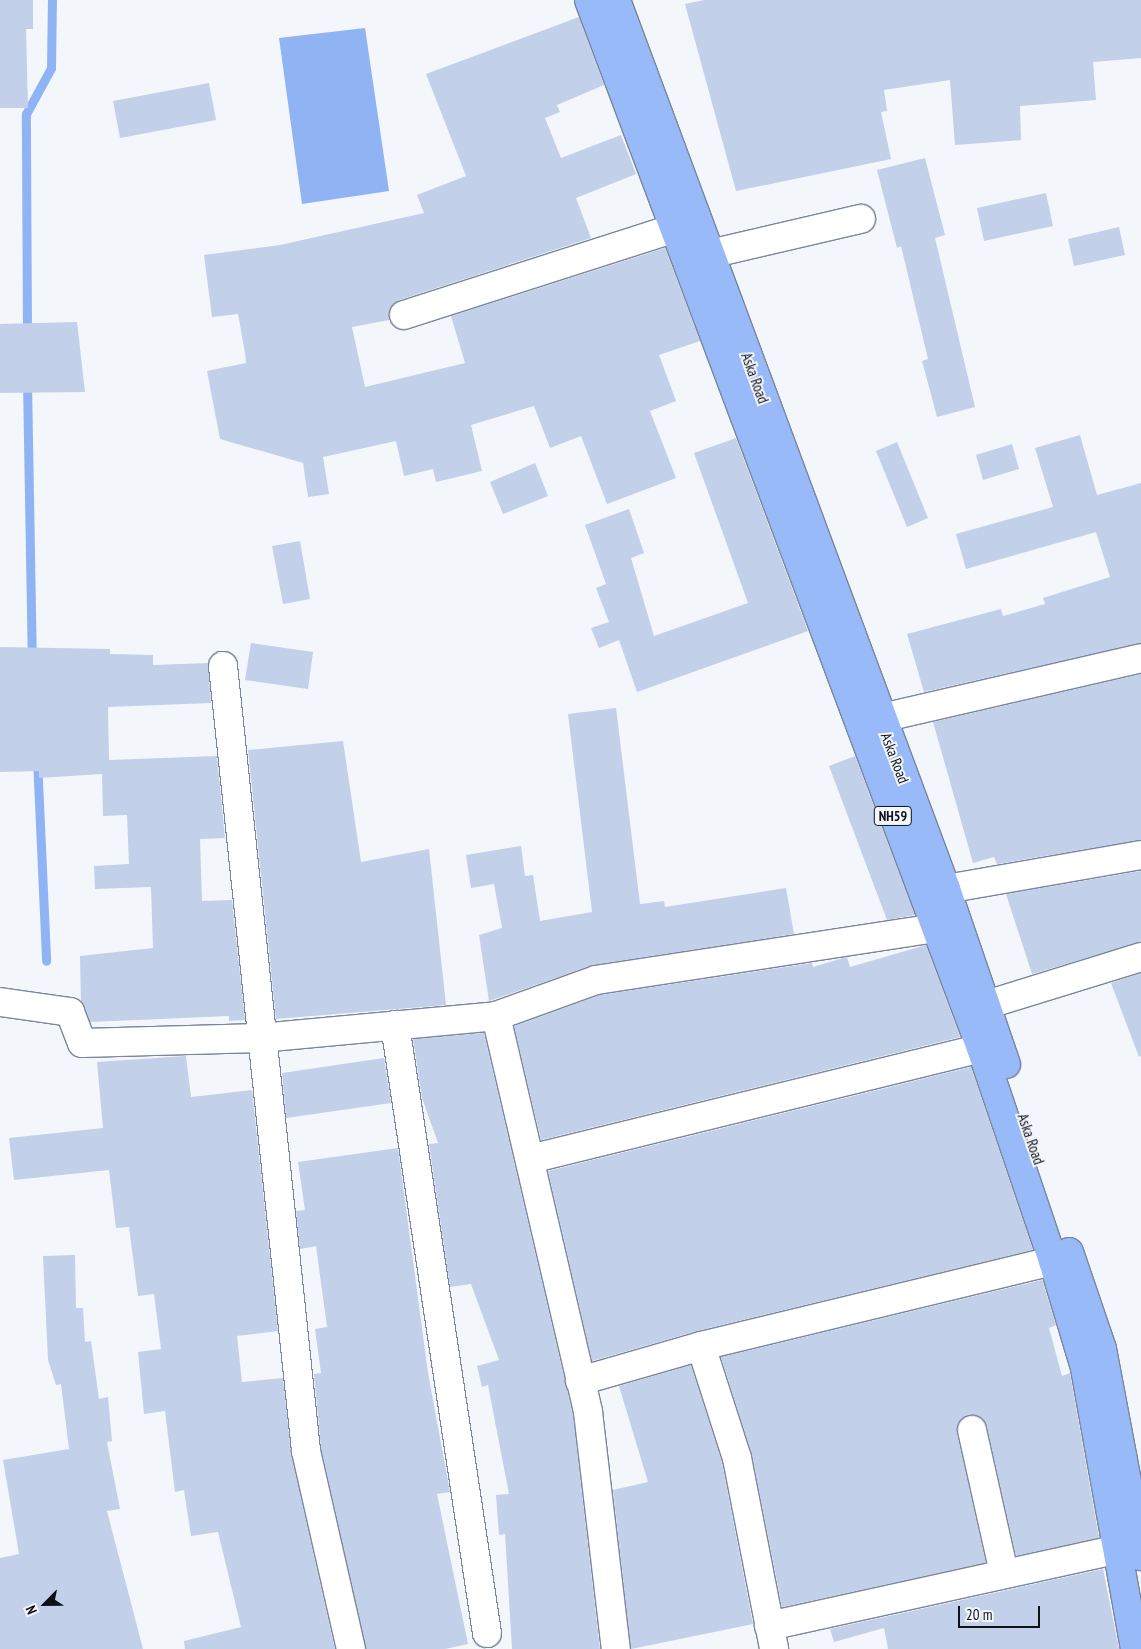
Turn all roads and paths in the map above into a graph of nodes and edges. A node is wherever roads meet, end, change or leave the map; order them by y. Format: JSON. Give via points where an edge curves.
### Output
{"nodes":[{"id":1,"x":589,"y":0,"type":"edge"},
{"id":2,"x":616,"y":0,"type":"edge"},
{"id":3,"x":861,"y":219,"type":"dead end"},
{"id":4,"x":672,"y":229,"type":"junction"},
{"id":5,"x":710,"y":254,"type":"junction"},
{"id":6,"x":404,"y":315,"type":"dead end"},
{"id":7,"x":1141,"y":658,"type":"edge"},
{"id":8,"x":223,"y":666,"type":"dead end"},
{"id":9,"x":869,"y":720,"type":"junction"},
{"id":10,"x":1141,"y":855,"type":"edge"},
{"id":11,"x":946,"y":889,"type":"junction"},
{"id":12,"x":935,"y":928,"type":"junction"},
{"id":13,"x":1141,"y":957,"type":"edge"},
{"id":14,"x":0,"y":1002,"type":"edge"},
{"id":15,"x":986,"y":1005,"type":"junction"},
{"id":16,"x":496,"y":1016,"type":"junction"},
{"id":17,"x":395,"y":1026,"type":"junction"},
{"id":18,"x":260,"y":1038,"type":"junction"},
{"id":19,"x":980,"y":1048,"type":"junction"},
{"id":20,"x":530,"y":1158,"type":"junction"},
{"id":21,"x":1053,"y":1261,"type":"junction"},
{"id":22,"x":701,"y":1346,"type":"junction"},
{"id":23,"x":580,"y":1381,"type":"junction"},
{"id":24,"x":972,"y":1430,"type":"dead end"},
{"id":25,"x":1128,"y":1553,"type":"edge"},
{"id":26,"x":1004,"y":1573,"type":"junction"},
{"id":27,"x":487,"y":1633,"type":"dead end"},
{"id":28,"x":772,"y":1638,"type":"edge"},
{"id":29,"x":350,"y":1649,"type":"edge"},
{"id":30,"x":616,"y":1649,"type":"edge"},
{"id":31,"x":1135,"y":1649,"type":"edge"}],
"edges":[{"from":1,"to":4,"type":"highway","number":"NH59","via":[[648,151]]},
{"from":2,"to":5,"type":"highway","name":"Aska Road","number":"NH59"},
{"from":3,"to":5,"type":"street"},
{"from":4,"to":6,"type":"street"},
{"from":4,"to":9,"type":"highway","number":"NH59"},
{"from":5,"to":9,"type":"highway","name":"Aska Road","number":"NH59"},
{"from":7,"to":9,"type":"street"},
{"from":8,"to":18,"type":"street"},
{"from":9,"to":11,"type":"highway","name":"Aska Road","number":"NH59"},
{"from":9,"to":12,"type":"highway","number":"NH59"},
{"from":10,"to":11,"type":"street"},
{"from":11,"to":12,"type":"street"},
{"from":11,"to":15,"type":"highway","name":"Aska Road","number":"NH59"},
{"from":12,"to":16,"type":"street","via":[[596,980]]},
{"from":12,"to":19,"type":"highway","number":"NH59"},
{"from":13,"to":15,"type":"street"},
{"from":14,"to":18,"type":"street","via":[[70,1012],[82,1043]]},
{"from":15,"to":25,"type":"highway","name":"Aska Road","number":"NH59","via":[[1102,1349]]},
{"from":16,"to":17,"type":"street"},
{"from":16,"to":20,"type":"street"},
{"from":17,"to":18,"type":"street"},
{"from":17,"to":27,"type":"street"},
{"from":18,"to":29,"type":"street","via":[[306,1452]]},
{"from":19,"to":20,"type":"street"},
{"from":19,"to":21,"type":"highway","number":"NH59"},
{"from":20,"to":23,"type":"street"},
{"from":21,"to":22,"type":"street"},
{"from":21,"to":25,"type":"highway","number":"NH59","via":[[1085,1368]]},
{"from":22,"to":23,"type":"street"},
{"from":22,"to":28,"type":"street","via":[[737,1458]]},
{"from":23,"to":30,"type":"street"},
{"from":24,"to":26,"type":"street"},
{"from":25,"to":26,"type":"street"},
{"from":25,"to":31,"type":"highway","number":"NH59"},
{"from":26,"to":28,"type":"street"}]}
